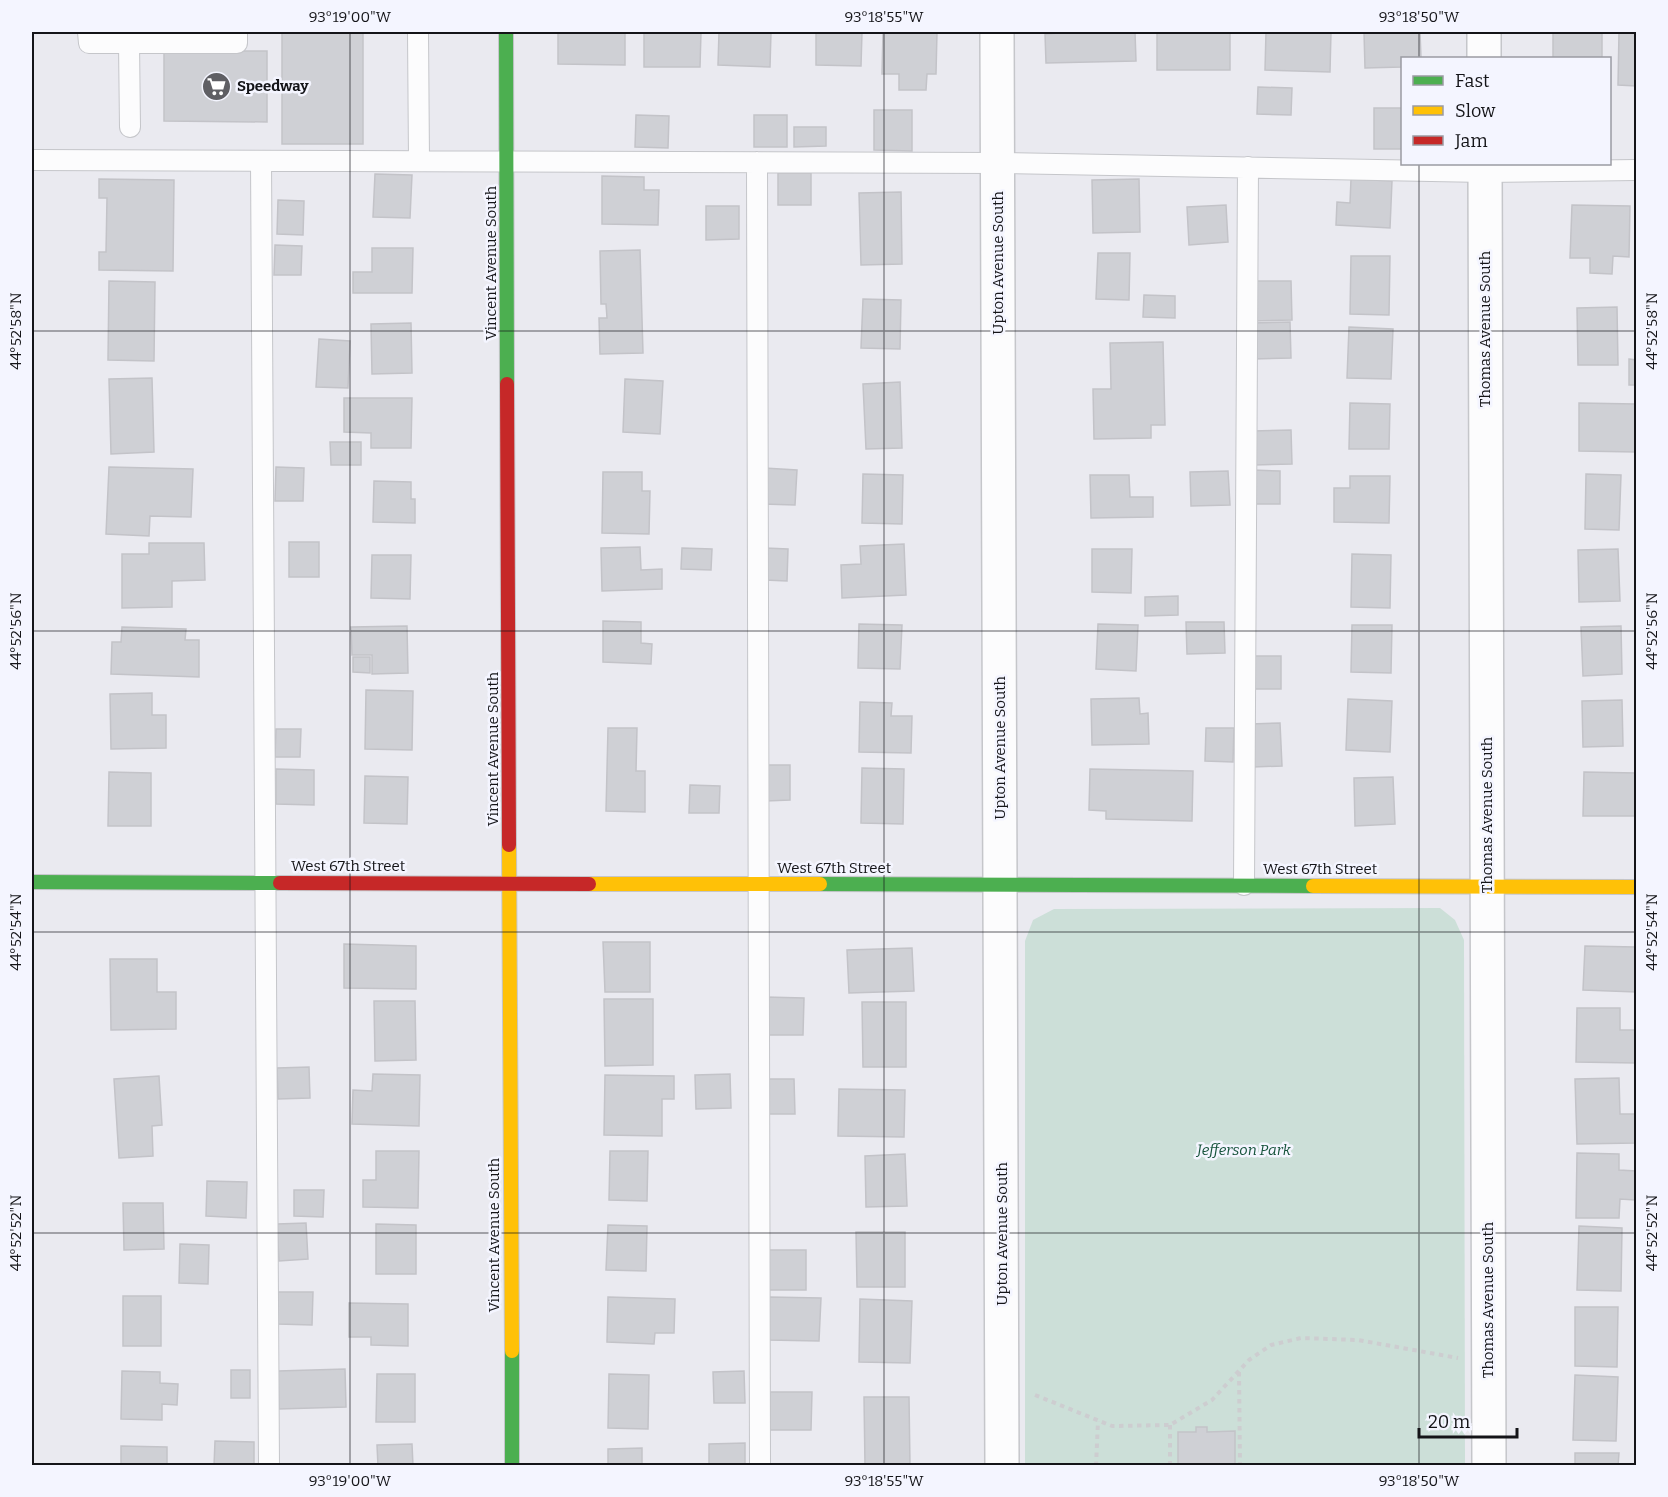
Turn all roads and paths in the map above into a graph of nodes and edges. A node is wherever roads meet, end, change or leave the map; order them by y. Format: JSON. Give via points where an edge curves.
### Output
{"nodes":[{"id":1,"x":88,"y":32,"type":"edge"},
{"id":2,"x":237,"y":32,"type":"edge"},
{"id":3,"x":418,"y":32,"type":"edge"},
{"id":4,"x":506,"y":32,"type":"edge"},
{"id":5,"x":997,"y":32,"type":"edge"},
{"id":6,"x":1484,"y":32,"type":"edge"},
{"id":7,"x":129,"y":43,"type":"junction"},
{"id":8,"x":1484,"y":57,"type":"edge"},
{"id":9,"x":130,"y":127,"type":"dead end"},
{"id":10,"x":32,"y":160,"type":"edge"},
{"id":11,"x":261,"y":161,"type":"junction"},
{"id":12,"x":419,"y":161,"type":"junction"},
{"id":13,"x":507,"y":161,"type":"junction"},
{"id":14,"x":757,"y":162,"type":"junction"},
{"id":15,"x":998,"y":163,"type":"junction"},
{"id":16,"x":1248,"y":167,"type":"junction"},
{"id":17,"x":1485,"y":168,"type":"edge"},
{"id":18,"x":1636,"y":170,"type":"edge"},
{"id":19,"x":32,"y":882,"type":"edge"},
{"id":20,"x":265,"y":883,"type":"junction"},
{"id":21,"x":510,"y":883,"type":"junction"},
{"id":22,"x":758,"y":884,"type":"junction"},
{"id":23,"x":1001,"y":885,"type":"junction"},
{"id":24,"x":1244,"y":885,"type":"junction"},
{"id":25,"x":1487,"y":886,"type":"junction"},
{"id":26,"x":1636,"y":887,"type":"edge"},
{"id":27,"x":1488,"y":1356,"type":"junction"},
{"id":28,"x":1239,"y":1371,"type":"junction"},
{"id":29,"x":1002,"y":1394,"type":"junction"},
{"id":30,"x":1098,"y":1421,"type":"junction"},
{"id":31,"x":1170,"y":1425,"type":"junction"},
{"id":32,"x":269,"y":1466,"type":"edge"},
{"id":33,"x":512,"y":1466,"type":"edge"},
{"id":34,"x":760,"y":1466,"type":"edge"},
{"id":35,"x":1002,"y":1466,"type":"edge"},
{"id":36,"x":1096,"y":1466,"type":"edge"},
{"id":37,"x":1170,"y":1466,"type":"edge"},
{"id":38,"x":1240,"y":1466,"type":"edge"},
{"id":39,"x":1489,"y":1466,"type":"edge"}],
"edges":[{"from":1,"to":7,"type":"lane","via":[[89,43]]},
{"from":2,"to":7,"type":"lane","via":[[237,43]]},
{"from":3,"to":12,"type":"lane"},
{"from":4,"to":13,"type":"street","name":"Vincent Avenue South"},
{"from":5,"to":15,"type":"street","name":"Upton Avenue South"},
{"from":6,"to":8,"type":"street"},
{"from":7,"to":9,"type":"lane"},
{"from":10,"to":11,"type":"lane"},
{"from":11,"to":12,"type":"lane"},
{"from":11,"to":20,"type":"lane"},
{"from":12,"to":13,"type":"lane"},
{"from":13,"to":14,"type":"lane"},
{"from":13,"to":21,"type":"street","name":"Vincent Avenue South"},
{"from":14,"to":15,"type":"lane"},
{"from":14,"to":22,"type":"lane"},
{"from":15,"to":16,"type":"lane"},
{"from":15,"to":23,"type":"street","name":"Upton Avenue South"},
{"from":16,"to":17,"type":"lane"},
{"from":16,"to":24,"type":"lane"},
{"from":17,"to":18,"type":"lane"},
{"from":17,"to":25,"type":"street","name":"Thomas Avenue South"},
{"from":19,"to":20,"type":"street","name":"West 67th Street"},
{"from":20,"to":21,"type":"street","name":"West 67th Street"},
{"from":20,"to":32,"type":"lane"},
{"from":21,"to":22,"type":"street","name":"West 67th Street"},
{"from":21,"to":33,"type":"street","name":"Vincent Avenue South"},
{"from":22,"to":23,"type":"street","name":"West 67th Street"},
{"from":22,"to":34,"type":"lane"},
{"from":23,"to":24,"type":"street","name":"West 67th Street"},
{"from":23,"to":29,"type":"street","name":"Upton Avenue South"},
{"from":24,"to":25,"type":"street","name":"West 67th Street"},
{"from":25,"to":26,"type":"street","name":"West 67th Street"},
{"from":25,"to":27,"type":"street","name":"Thomas Avenue South"},
{"from":27,"to":28,"type":"path","via":[[1448,1358],[1358,1340],[1301,1338],[1271,1345]]},
{"from":27,"to":39,"type":"street","name":"Thomas Avenue South"},
{"from":28,"to":31,"type":"path","via":[[1212,1400]]},
{"from":28,"to":38,"type":"path"},
{"from":29,"to":30,"type":"path","via":[[1036,1395]]},
{"from":29,"to":35,"type":"street","name":"Upton Avenue South"},
{"from":30,"to":31,"type":"path","via":[[1112,1426]]},
{"from":30,"to":36,"type":"path"},
{"from":31,"to":37,"type":"path"}]}
